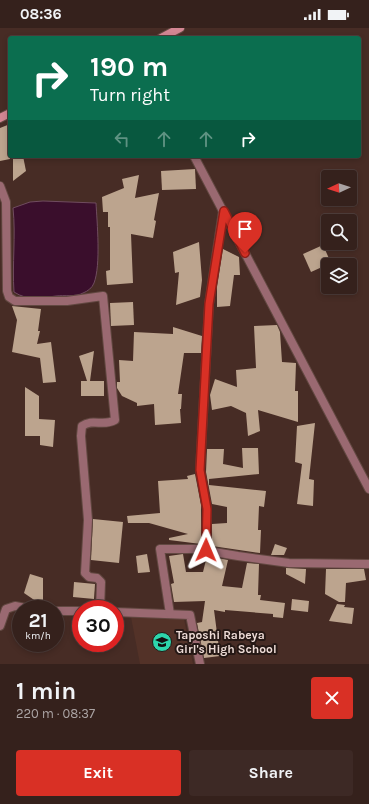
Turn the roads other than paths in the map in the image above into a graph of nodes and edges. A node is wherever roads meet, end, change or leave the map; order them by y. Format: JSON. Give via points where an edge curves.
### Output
{"nodes":[{"id":1,"x":180,"y":28,"type":"edge"},
{"id":2,"x":165,"y":36,"type":"edge"},
{"id":3,"x":195,"y":158,"type":"edge"},
{"id":4,"x":0,"y":186,"type":"edge"},
{"id":5,"x":224,"y":211,"type":"junction"},
{"id":6,"x":369,"y":489,"type":"edge"},
{"id":7,"x":206,"y":550,"type":"junction"},
{"id":8,"x":369,"y":564,"type":"edge"},
{"id":9,"x":100,"y":600,"type":"edge"},
{"id":10,"x":12,"y":607,"type":"edge"},
{"id":11,"x":124,"y":612,"type":"edge"},
{"id":12,"x":170,"y":614,"type":"junction"},
{"id":13,"x":0,"y":626,"type":"edge"},
{"id":14,"x":200,"y":664,"type":"edge"}],
"edges":[{"from":1,"to":2,"type":"street"},
{"from":3,"to":5,"type":"street"},
{"from":4,"to":9,"type":"street","via":[[6,202],[9,297],[15,301],[68,301],[104,296],[115,420],[110,424],[88,422],[82,426],[81,436],[88,520],[85,573],[89,578],[97,578],[101,582]]},
{"from":5,"to":6,"type":"street"},
{"from":5,"to":7,"type":"street","via":[[209,304],[200,462],[207,509]]},
{"from":7,"to":8,"type":"street","via":[[289,563]]},
{"from":7,"to":12,"type":"street","via":[[160,548]]},
{"from":10,"to":13,"type":"street","via":[[6,609]]},
{"from":11,"to":12,"type":"street"},
{"from":12,"to":14,"type":"street","via":[[190,615]]}]}
